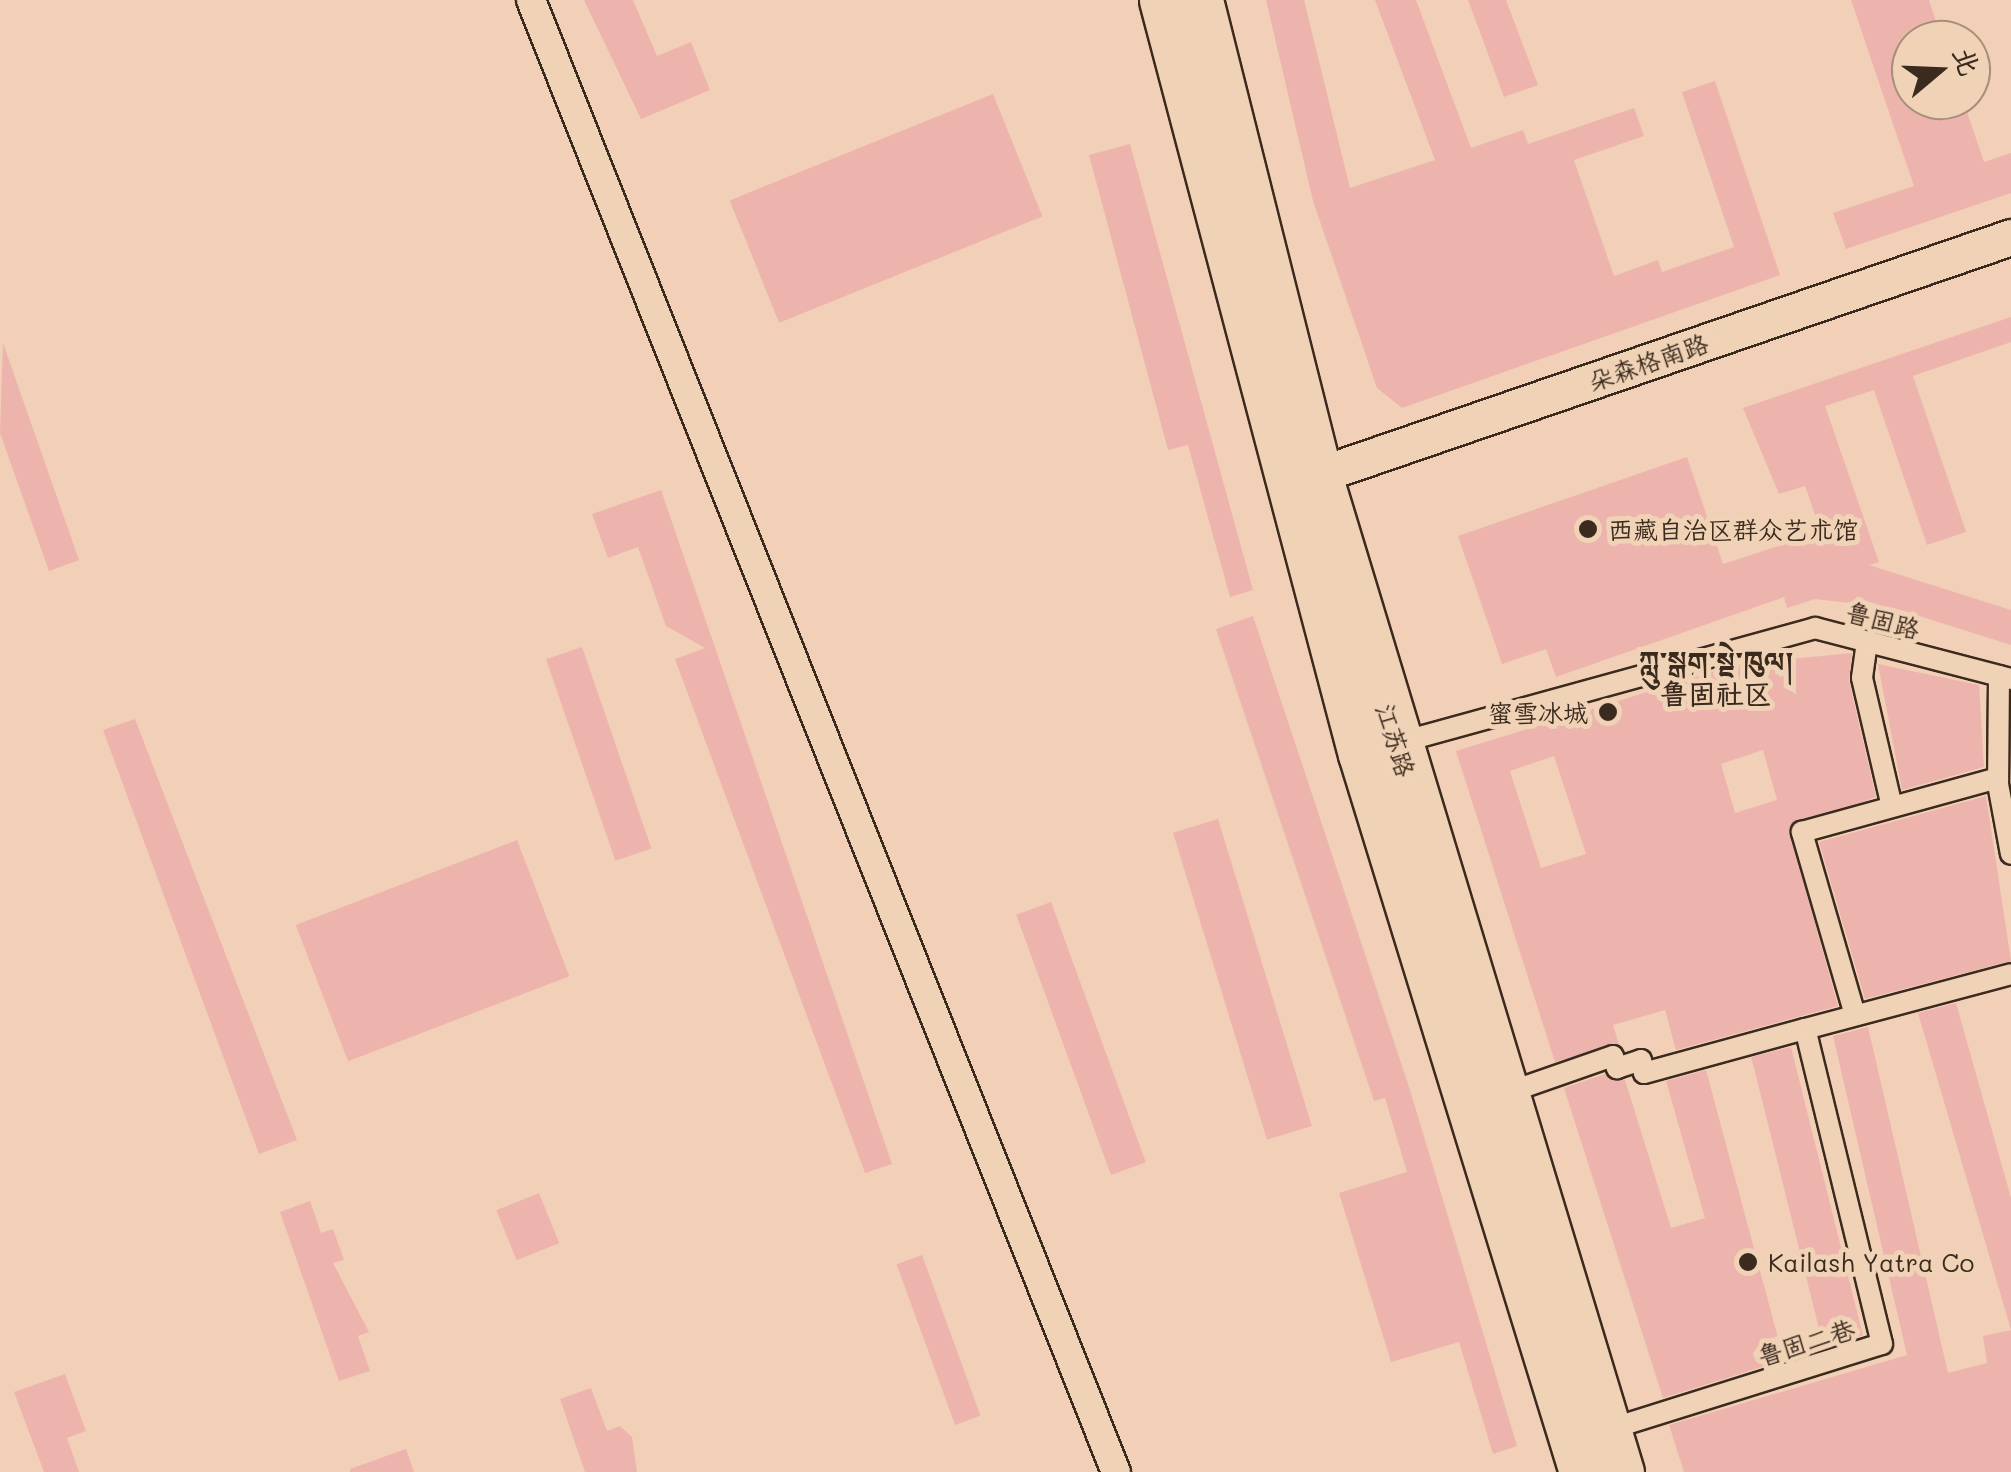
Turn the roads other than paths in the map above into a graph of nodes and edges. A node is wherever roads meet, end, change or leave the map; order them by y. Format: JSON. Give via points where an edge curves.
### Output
{"nodes":[{"id":1,"x":531,"y":0,"type":"edge"},
{"id":2,"x":1162,"y":0,"type":"edge"},
{"id":3,"x":1200,"y":0,"type":"edge"},
{"id":4,"x":2011,"y":237,"type":"edge"},
{"id":5,"x":1302,"y":481,"type":"junction"},
{"id":6,"x":1867,"y":642,"type":"junction"},
{"id":7,"x":2005,"y":678,"type":"edge"},
{"id":8,"x":1396,"y":744,"type":"junction"},
{"id":9,"x":1998,"y":778,"type":"junction"},
{"id":10,"x":1892,"y":807,"type":"junction"},
{"id":11,"x":2011,"y":854,"type":"edge"},
{"id":12,"x":2011,"y":974,"type":"edge"},
{"id":13,"x":1853,"y":1008,"type":"junction"},
{"id":14,"x":1805,"y":1029,"type":"junction"},
{"id":15,"x":1504,"y":1094,"type":"junction"},
{"id":16,"x":1614,"y":1451,"type":"edge"},
{"id":17,"x":1116,"y":1472,"type":"edge"},
{"id":18,"x":1582,"y":1472,"type":"edge"}],
"edges":[{"from":1,"to":17,"type":"street"},
{"from":2,"to":5,"type":"highway","name":"江苏路"},
{"from":3,"to":5,"type":"highway","name":"江苏路"},
{"from":4,"to":5,"type":"street","name":"朵森格南路"},
{"from":5,"to":8,"type":"highway","name":"江苏路"},
{"from":5,"to":18,"type":"highway","name":"江苏路"},
{"from":6,"to":7,"type":"street","name":"鲁固路"},
{"from":6,"to":8,"type":"street","name":"鲁固路","via":[[1816,628]]},
{"from":6,"to":10,"type":"street","via":[[1862,678]]},
{"from":7,"to":9,"type":"street"},
{"from":8,"to":15,"type":"highway","name":"江苏路"},
{"from":9,"to":10,"type":"street"},
{"from":9,"to":11,"type":"street"},
{"from":10,"to":13,"type":"street","via":[[1802,832]]},
{"from":12,"to":13,"type":"street"},
{"from":13,"to":14,"type":"street"},
{"from":14,"to":15,"type":"street","via":[[1644,1072],[1641,1060],[1618,1068],[1613,1056]]},
{"from":14,"to":16,"type":"street","name":"鲁固二巷","via":[[1882,1344]]},
{"from":15,"to":16,"type":"highway","name":"江苏路"}]}
